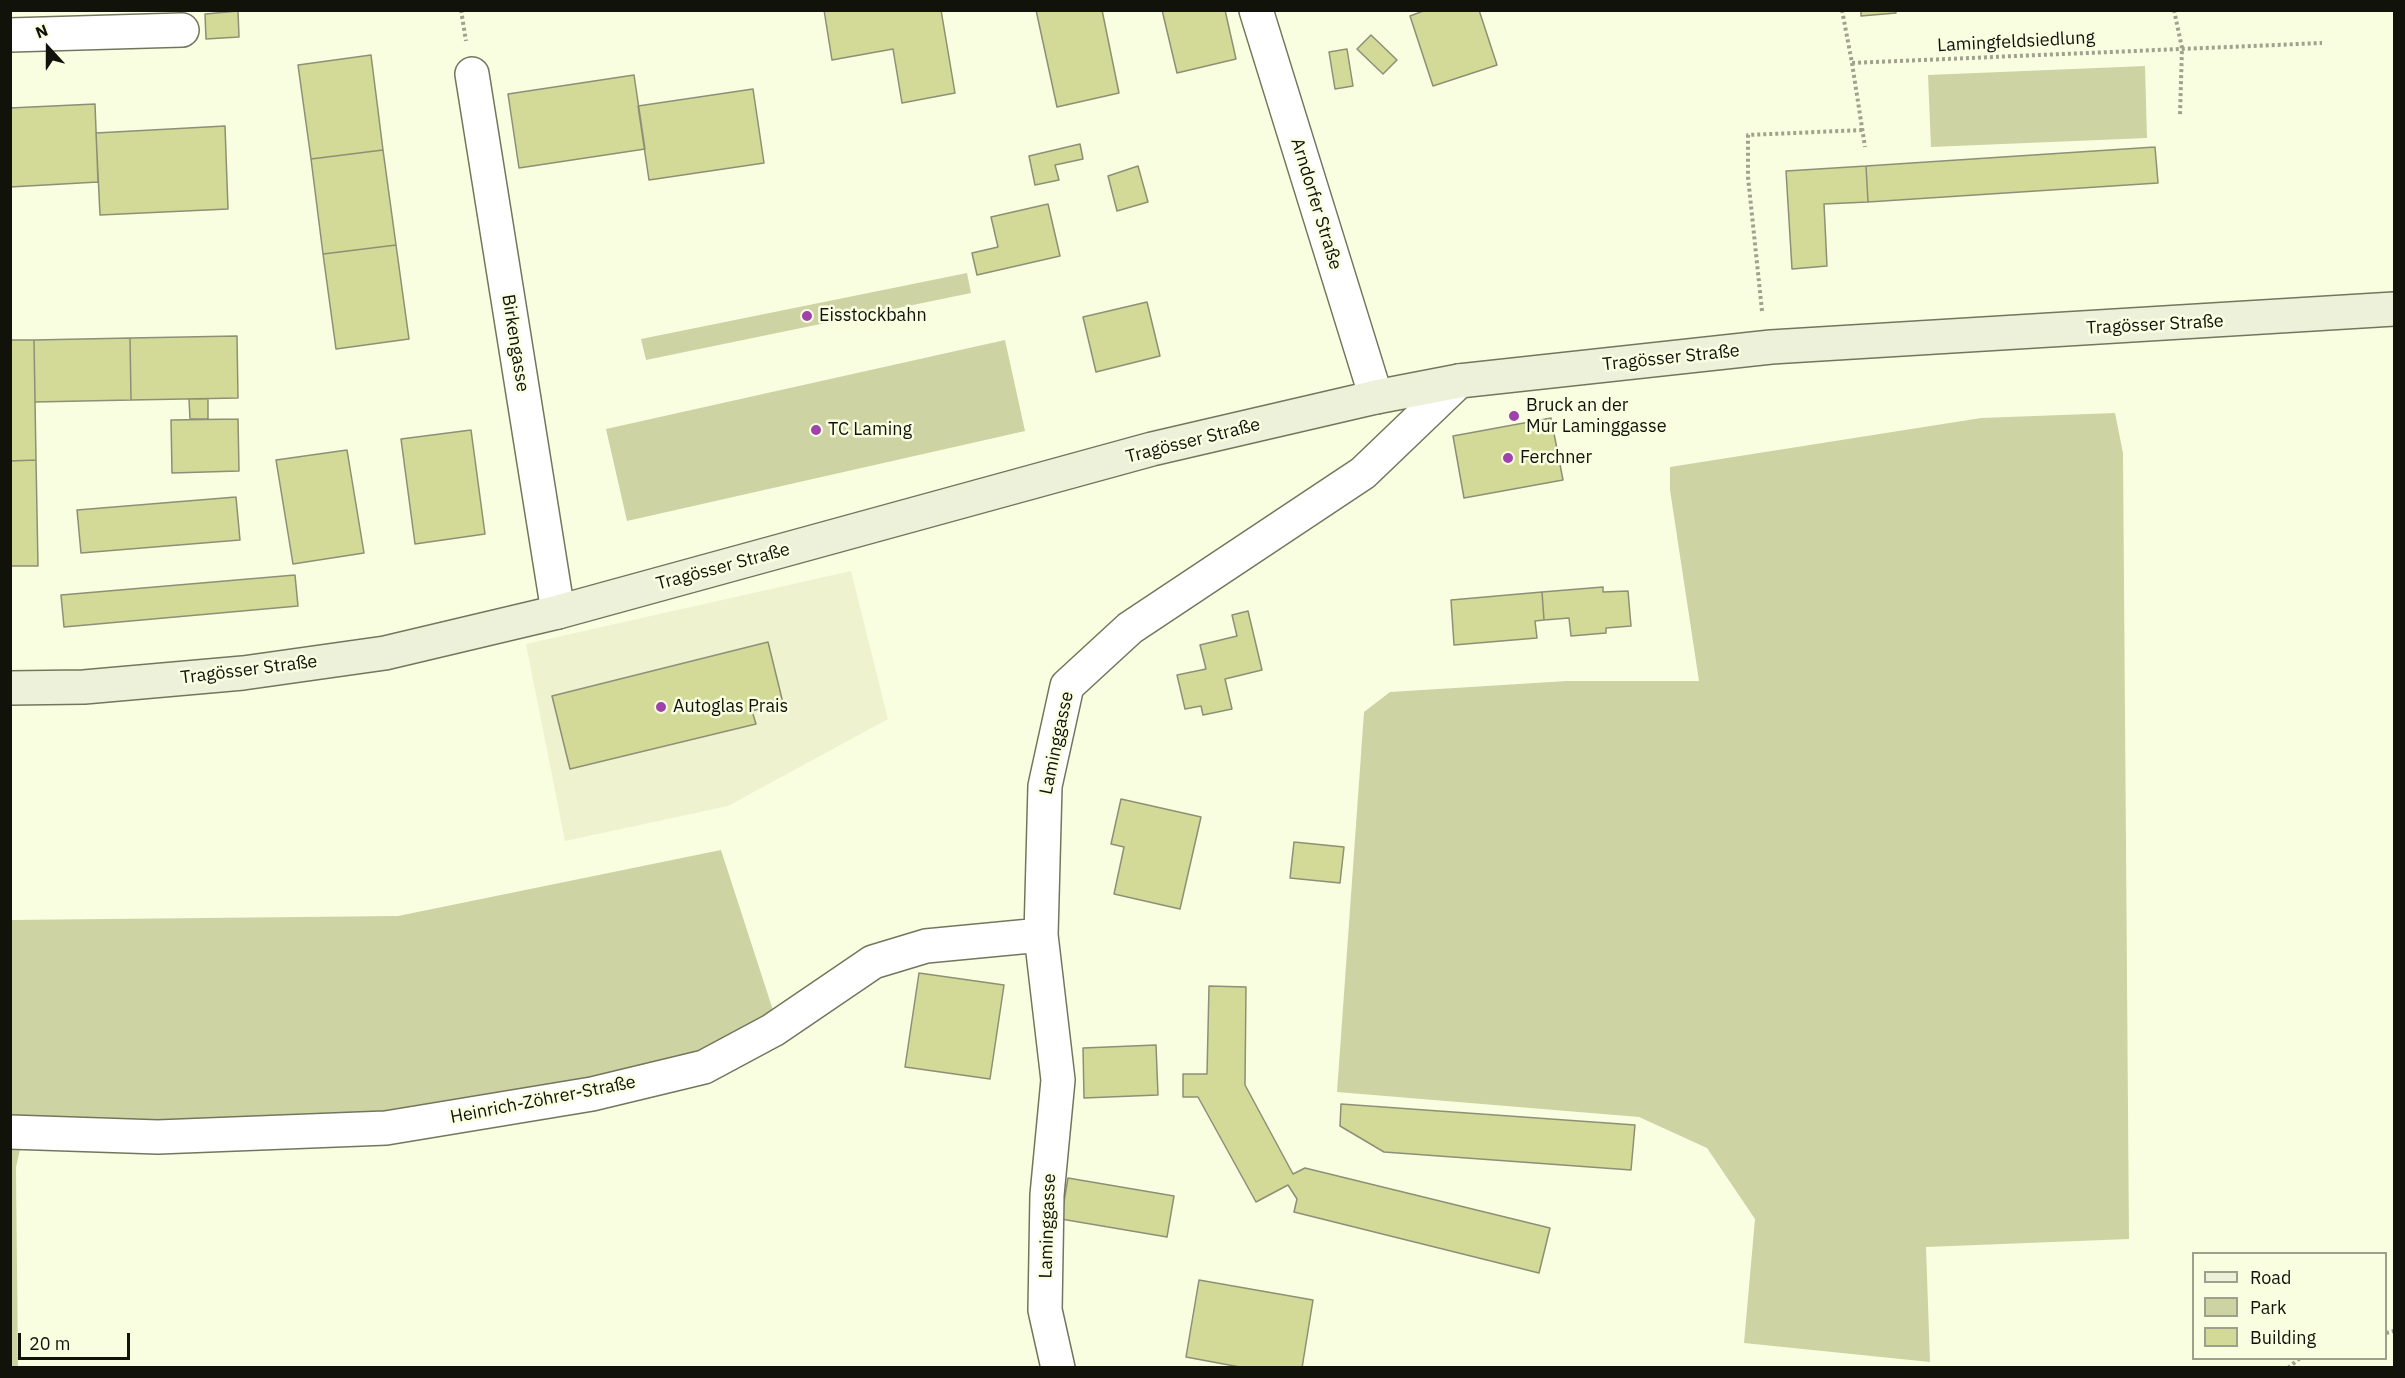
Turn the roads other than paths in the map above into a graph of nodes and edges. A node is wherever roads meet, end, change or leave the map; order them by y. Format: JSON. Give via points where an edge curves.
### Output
{"nodes":[{"id":1,"x":1256,"y":10,"type":"edge"},
{"id":2,"x":182,"y":30,"type":"dead end"},
{"id":3,"x":10,"y":34,"type":"edge"},
{"id":4,"x":472,"y":74,"type":"dead end"},
{"id":5,"x":2394,"y":309,"type":"edge"},
{"id":6,"x":1459,"y":381,"type":"junction"},
{"id":7,"x":1376,"y":397,"type":"junction"},
{"id":8,"x":558,"y":612,"type":"junction"},
{"id":9,"x":10,"y":688,"type":"edge"},
{"id":10,"x":1041,"y":934,"type":"junction"},
{"id":11,"x":10,"y":1132,"type":"edge"},
{"id":12,"x":1058,"y":1368,"type":"edge"}],
"edges":[{"from":1,"to":7,"type":"street","name":"Arndorfer Straße"},
{"from":2,"to":3,"type":"street"},
{"from":4,"to":8,"type":"street","name":"Birkengasse"},
{"from":5,"to":6,"type":"main road","name":"Tragösser Straße","via":[[1766,348]]},
{"from":6,"to":7,"type":"main road","name":"Tragösser Straße"},
{"from":6,"to":10,"type":"street","name":"Laminggasse","via":[[1363,473],[1130,628],[1066,686],[1045,786]]},
{"from":7,"to":8,"type":"main road","name":"Tragösser Straße","via":[[1152,449]]},
{"from":8,"to":9,"type":"main road","name":"Tragösser Straße","via":[[385,653],[243,673],[84,687]]},
{"from":10,"to":11,"type":"street","name":"Heinrich-Zöhrer-Straße","via":[[926,946],[873,962],[773,1030],[704,1067],[592,1094],[386,1128],[158,1137]]},
{"from":10,"to":12,"type":"street","name":"Laminggasse","via":[[1058,1080],[1047,1195],[1045,1310]]}]}
